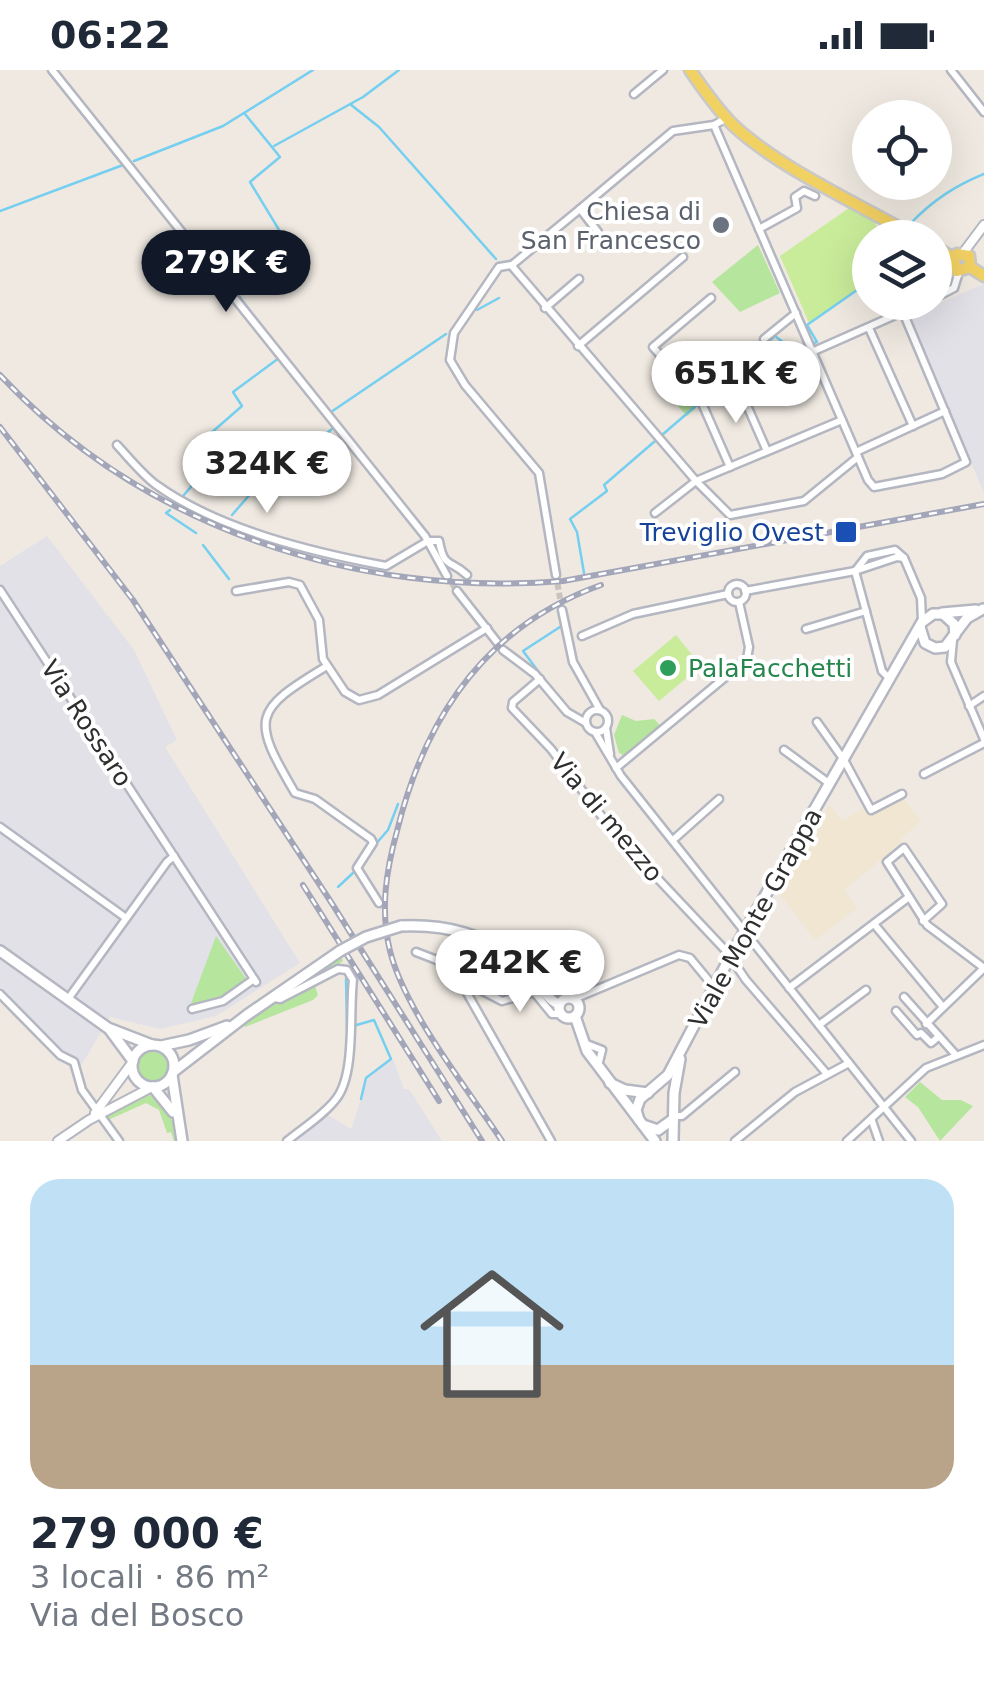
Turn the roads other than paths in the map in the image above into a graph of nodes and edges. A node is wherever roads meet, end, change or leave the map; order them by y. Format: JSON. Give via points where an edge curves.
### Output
{"nodes":[{"id":1,"x":52,"y":70,"type":"edge"},
{"id":2,"x":663,"y":70,"type":"edge"},
{"id":3,"x":690,"y":70,"type":"edge"},
{"id":4,"x":951,"y":70,"type":"edge"},
{"id":5,"x":634,"y":94,"type":"dead end"},
{"id":6,"x":984,"y":112,"type":"edge"},
{"id":7,"x":727,"y":118,"type":"junction"},
{"id":8,"x":714,"y":125,"type":"junction"},
{"id":9,"x":816,"y":196,"type":"dead end"},
{"id":10,"x":580,"y":209,"type":"junction"},
{"id":11,"x":886,"y":220,"type":"edge"},
{"id":12,"x":984,"y":225,"type":"edge"},
{"id":13,"x":760,"y":229,"type":"junction"},
{"id":14,"x":598,"y":232,"type":"dead end"},
{"id":15,"x":952,"y":253,"type":"edge"},
{"id":16,"x":958,"y":255,"type":"junction"},
{"id":17,"x":682,"y":258,"type":"dead end"},
{"id":18,"x":510,"y":266,"type":"junction"},
{"id":19,"x":965,"y":270,"type":"junction"},
{"id":20,"x":984,"y":276,"type":"edge"},
{"id":21,"x":579,"y":279,"type":"dead end"},
{"id":22,"x":952,"y":289,"type":"edge"},
{"id":23,"x":711,"y":298,"type":"dead end"},
{"id":24,"x":545,"y":308,"type":"junction"},
{"id":25,"x":796,"y":314,"type":"junction"},
{"id":26,"x":886,"y":320,"type":"edge"},
{"id":27,"x":906,"y":320,"type":"edge"},
{"id":28,"x":869,"y":328,"type":"junction"},
{"id":29,"x":764,"y":340,"type":"dead end"},
{"id":30,"x":578,"y":346,"type":"junction"},
{"id":31,"x":813,"y":352,"type":"junction"},
{"id":32,"x":738,"y":385,"type":"junction"},
{"id":33,"x":701,"y":401,"type":"junction"},
{"id":34,"x":945,"y":412,"type":"junction"},
{"id":35,"x":842,"y":420,"type":"junction"},
{"id":36,"x":912,"y":426,"type":"junction"},
{"id":37,"x":118,"y":445,"type":"dead end"},
{"id":38,"x":767,"y":452,"type":"junction"},
{"id":39,"x":857,"y":455,"type":"junction"},
{"id":40,"x":730,"y":467,"type":"junction"},
{"id":41,"x":696,"y":481,"type":"junction"},
{"id":42,"x":655,"y":513,"type":"dead end"},
{"id":43,"x":428,"y":542,"type":"junction"},
{"id":44,"x":855,"y":571,"type":"junction"},
{"id":45,"x":467,"y":575,"type":"dead end"},
{"id":46,"x":556,"y":575,"type":"tunnel mouth"},
{"id":47,"x":447,"y":576,"type":"tunnel mouth"},
{"id":48,"x":0,"y":590,"type":"edge"},
{"id":49,"x":236,"y":591,"type":"dead end"},
{"id":50,"x":458,"y":591,"type":"tunnel mouth"},
{"id":51,"x":745,"y":592,"type":"junction"},
{"id":52,"x":728,"y":594,"type":"junction"},
{"id":53,"x":922,"y":598,"type":"junction"},
{"id":54,"x":739,"y":602,"type":"junction"},
{"id":55,"x":983,"y":609,"type":"edge"},
{"id":56,"x":562,"y":610,"type":"tunnel mouth"},
{"id":57,"x":866,"y":611,"type":"junction"},
{"id":58,"x":939,"y":613,"type":"junction"},
{"id":59,"x":921,"y":625,"type":"junction"},
{"id":60,"x":486,"y":628,"type":"junction"},
{"id":61,"x":806,"y":629,"type":"dead end"},
{"id":62,"x":582,"y":636,"type":"dead end"},
{"id":63,"x":954,"y":637,"type":"junction"},
{"id":64,"x":497,"y":642,"type":"dead end"},
{"id":65,"x":932,"y":647,"type":"junction"},
{"id":66,"x":503,"y":650,"type":"dead end"},
{"id":67,"x":906,"y":654,"type":"junction"},
{"id":68,"x":951,"y":662,"type":"junction"},
{"id":69,"x":327,"y":666,"type":"junction"},
{"id":70,"x":540,"y":679,"type":"junction"},
{"id":71,"x":890,"y":679,"type":"junction"},
{"id":72,"x":588,"y":692,"type":"junction"},
{"id":73,"x":984,"y":696,"type":"edge"},
{"id":74,"x":969,"y":706,"type":"junction"},
{"id":75,"x":600,"y":710,"type":"junction"},
{"id":76,"x":588,"y":717,"type":"junction"},
{"id":77,"x":817,"y":722,"type":"dead end"},
{"id":78,"x":606,"y":728,"type":"junction"},
{"id":79,"x":595,"y":732,"type":"junction"},
{"id":80,"x":984,"y":741,"type":"edge"},
{"id":81,"x":784,"y":750,"type":"dead end"},
{"id":82,"x":610,"y":755,"type":"junction"},
{"id":83,"x":844,"y":760,"type":"junction"},
{"id":84,"x":616,"y":768,"type":"junction"},
{"id":85,"x":924,"y":774,"type":"dead end"},
{"id":86,"x":830,"y":784,"type":"junction"},
{"id":87,"x":902,"y":794,"type":"dead end"},
{"id":88,"x":719,"y":800,"type":"dead end"},
{"id":89,"x":0,"y":827,"type":"edge"},
{"id":90,"x":674,"y":840,"type":"junction"},
{"id":91,"x":174,"y":856,"type":"junction"},
{"id":92,"x":909,"y":897,"type":"junction"},
{"id":93,"x":379,"y":902,"type":"dead end"},
{"id":94,"x":126,"y":918,"type":"junction"},
{"id":95,"x":923,"y":921,"type":"junction"},
{"id":96,"x":874,"y":924,"type":"junction"},
{"id":97,"x":745,"y":932,"type":"junction"},
{"id":98,"x":0,"y":952,"type":"edge"},
{"id":99,"x":416,"y":952,"type":"dead end"},
{"id":100,"x":730,"y":957,"type":"junction"},
{"id":101,"x":984,"y":968,"type":"edge"},
{"id":102,"x":464,"y":986,"type":"junction"},
{"id":103,"x":714,"y":987,"type":"junction"},
{"id":104,"x":788,"y":988,"type":"junction"},
{"id":105,"x":866,"y":990,"type":"dead end"},
{"id":106,"x":0,"y":994,"type":"edge"},
{"id":107,"x":273,"y":997,"type":"junction"},
{"id":108,"x":904,"y":998,"type":"dead end"},
{"id":109,"x":67,"y":1000,"type":"junction"},
{"id":110,"x":564,"y":1007,"type":"junction"},
{"id":111,"x":943,"y":1007,"type":"junction"},
{"id":112,"x":192,"y":1009,"type":"dead end"},
{"id":113,"x":896,"y":1010,"type":"dead end"},
{"id":114,"x":238,"y":1021,"type":"junction"},
{"id":115,"x":926,"y":1024,"type":"junction"},
{"id":116,"x":818,"y":1026,"type":"junction"},
{"id":117,"x":108,"y":1028,"type":"junction"},
{"id":118,"x":937,"y":1038,"type":"junction"},
{"id":119,"x":984,"y":1045,"type":"edge"},
{"id":120,"x":154,"y":1046,"type":"junction"},
{"id":121,"x":682,"y":1051,"type":"junction"},
{"id":122,"x":955,"y":1054,"type":"junction"},
{"id":123,"x":191,"y":1059,"type":"junction"},
{"id":124,"x":132,"y":1062,"type":"junction"},
{"id":125,"x":849,"y":1063,"type":"junction"},
{"id":126,"x":736,"y":1072,"type":"dead end"},
{"id":127,"x":172,"y":1073,"type":"junction"},
{"id":128,"x":827,"y":1074,"type":"junction"},
{"id":129,"x":608,"y":1082,"type":"junction"},
{"id":130,"x":152,"y":1087,"type":"junction"},
{"id":131,"x":650,"y":1093,"type":"junction"},
{"id":132,"x":176,"y":1106,"type":"junction"},
{"id":133,"x":885,"y":1109,"type":"junction"},
{"id":134,"x":99,"y":1112,"type":"junction"},
{"id":135,"x":673,"y":1115,"type":"junction"},
{"id":136,"x":177,"y":1118,"type":"junction"},
{"id":137,"x":872,"y":1121,"type":"junction"},
{"id":138,"x":640,"y":1122,"type":"junction"},
{"id":139,"x":58,"y":1141,"type":"edge"},
{"id":140,"x":119,"y":1141,"type":"edge"},
{"id":141,"x":182,"y":1141,"type":"edge"},
{"id":142,"x":288,"y":1141,"type":"edge"},
{"id":143,"x":552,"y":1141,"type":"edge"},
{"id":144,"x":654,"y":1141,"type":"edge"},
{"id":145,"x":673,"y":1141,"type":"edge"},
{"id":146,"x":736,"y":1141,"type":"edge"},
{"id":147,"x":847,"y":1141,"type":"edge"},
{"id":148,"x":878,"y":1141,"type":"edge"},
{"id":149,"x":910,"y":1141,"type":"edge"}],
"edges":[{"from":1,"to":43,"type":"street"},
{"from":2,"to":5,"type":"street"},
{"from":3,"to":7,"type":"main road"},
{"from":4,"to":6,"type":"street"},
{"from":7,"to":8,"type":"street"},
{"from":7,"to":11,"type":"main road","via":[[783,161]]},
{"from":8,"to":10,"type":"street","via":[[673,131]]},
{"from":8,"to":13,"type":"street"},
{"from":9,"to":13,"type":"street","via":[[804,190],[795,197],[797,208]]},
{"from":10,"to":14,"type":"street"},
{"from":10,"to":18,"type":"street"},
{"from":12,"to":16,"type":"street"},
{"from":13,"to":25,"type":"street"},
{"from":15,"to":16,"type":"main road"},
{"from":16,"to":19,"type":"main road","via":[[968,256]]},
{"from":17,"to":30,"type":"street"},
{"from":18,"to":24,"type":"street"},
{"from":18,"to":46,"type":"street","via":[[492,274],[459,325],[450,360],[538,473]]},
{"from":19,"to":20,"type":"main road"},
{"from":19,"to":22,"type":"street"},
{"from":21,"to":24,"type":"street"},
{"from":23,"to":33,"type":"street","via":[[653,347]]},
{"from":24,"to":30,"type":"street"},
{"from":25,"to":29,"type":"street"},
{"from":25,"to":31,"type":"street"},
{"from":26,"to":28,"type":"street"},
{"from":27,"to":34,"type":"street"},
{"from":28,"to":31,"type":"street"},
{"from":28,"to":36,"type":"street"},
{"from":30,"to":41,"type":"street"},
{"from":31,"to":32,"type":"street"},
{"from":31,"to":35,"type":"street"},
{"from":32,"to":33,"type":"street"},
{"from":32,"to":38,"type":"street"},
{"from":33,"to":40,"type":"street"},
{"from":34,"to":36,"type":"street"},
{"from":34,"to":39,"type":"street","via":[[966,462],[942,474],[874,487]]},
{"from":35,"to":38,"type":"street"},
{"from":35,"to":39,"type":"street"},
{"from":36,"to":39,"type":"street"},
{"from":37,"to":43,"type":"street","via":[[162,489],[278,540],[386,566]]},
{"from":38,"to":40,"type":"street"},
{"from":39,"to":41,"type":"street","via":[[804,501],[738,516]]},
{"from":40,"to":41,"type":"street"},
{"from":41,"to":42,"type":"street"},
{"from":43,"to":45,"type":"street","via":[[439,540],[442,557]]},
{"from":43,"to":47,"type":"street"},
{"from":44,"to":51,"type":"street"},
{"from":44,"to":53,"type":"street","via":[[894,550]]},
{"from":44,"to":57,"type":"street"},
{"from":48,"to":91,"type":"street","name":"Via Rossaro"},
{"from":49,"to":69,"type":"street","via":[[300,585],[319,620]]},
{"from":50,"to":60,"type":"street"},
{"from":51,"to":52,"type":"street","via":[[736,585]]},
{"from":51,"to":54,"type":"street"},
{"from":52,"to":54,"type":"street"},
{"from":52,"to":62,"type":"street","via":[[633,614]]},
{"from":53,"to":58,"type":"street"},
{"from":53,"to":59,"type":"street"},
{"from":54,"to":84,"type":"street","via":[[747,659]]},
{"from":55,"to":58,"type":"main road"},
{"from":55,"to":63,"type":"main road","via":[[966,618]]},
{"from":56,"to":72,"type":"street","via":[[568,648]]},
{"from":57,"to":61,"type":"street"},
{"from":57,"to":71,"type":"street"},
{"from":58,"to":59,"type":"main road"},
{"from":58,"to":63,"type":"main road","via":[[951,620]]},
{"from":59,"to":65,"type":"main road"},
{"from":59,"to":67,"type":"main road","name":"Viale Monte Grappa"},
{"from":60,"to":64,"type":"street"},
{"from":60,"to":69,"type":"street","via":[[368,699],[348,695]]},
{"from":63,"to":65,"type":"main road","via":[[945,647]]},
{"from":63,"to":68,"type":"street"},
{"from":65,"to":67,"type":"main road"},
{"from":65,"to":68,"type":"street"},
{"from":66,"to":70,"type":"street"},
{"from":67,"to":71,"type":"main road","name":"Viale Monte Grappa"},
{"from":68,"to":74,"type":"street"},
{"from":69,"to":93,"type":"street","via":[[277,698],[266,741],[295,794],[315,800],[371,839],[357,868]]},
{"from":70,"to":76,"type":"street","via":[[572,715]]},
{"from":70,"to":100,"type":"street","name":"Via di mezzo","via":[[512,708],[650,874]]},
{"from":71,"to":83,"type":"main road","name":"Viale Monte Grappa"},
{"from":72,"to":75,"type":"street"},
{"from":72,"to":76,"type":"street"},
{"from":73,"to":74,"type":"street"},
{"from":74,"to":80,"type":"street"},
{"from":75,"to":76,"type":"street"},
{"from":75,"to":78,"type":"street","via":[[608,718]]},
{"from":76,"to":79,"type":"street"},
{"from":77,"to":83,"type":"street"},
{"from":78,"to":79,"type":"street"},
{"from":78,"to":82,"type":"street"},
{"from":79,"to":82,"type":"street"},
{"from":80,"to":85,"type":"street"},
{"from":81,"to":86,"type":"street","name":"Viale Monte Grappa"},
{"from":82,"to":84,"type":"street"},
{"from":83,"to":86,"type":"main road","name":"Viale Monte Grappa"},
{"from":83,"to":87,"type":"street","via":[[870,810]]},
{"from":84,"to":90,"type":"street"},
{"from":86,"to":97,"type":"main road","name":"Viale Monte Grappa"},
{"from":88,"to":90,"type":"street"},
{"from":89,"to":94,"type":"street"},
{"from":90,"to":97,"type":"street"},
{"from":91,"to":94,"type":"street"},
{"from":91,"to":112,"type":"street","name":"Via Rossaro","via":[[255,981],[224,1001]]},
{"from":92,"to":95,"type":"street"},
{"from":92,"to":95,"type":"street","via":[[887,862],[904,848],[942,904]]},
{"from":92,"to":96,"type":"street"},
{"from":94,"to":109,"type":"street"},
{"from":95,"to":101,"type":"street"},
{"from":96,"to":104,"type":"street"},
{"from":96,"to":111,"type":"street"},
{"from":97,"to":100,"type":"main road","name":"Viale Monte Grappa"},
{"from":97,"to":104,"type":"street"},
{"from":98,"to":109,"type":"main road"},
{"from":99,"to":102,"type":"street","via":[[442,962]]},
{"from":100,"to":103,"type":"main road","name":"Viale Monte Grappa"},
{"from":100,"to":128,"type":"street","name":"Via di mezzo"},
{"from":101,"to":111,"type":"street"},
{"from":102,"to":110,"type":"street","via":[[502,1001],[534,992],[552,1014]]},
{"from":102,"to":143,"type":"street"},
{"from":103,"to":110,"type":"street","via":[[690,958],[679,955]]},
{"from":103,"to":121,"type":"main road","name":"Viale Monte Grappa"},
{"from":104,"to":116,"type":"street"},
{"from":105,"to":116,"type":"street"},
{"from":106,"to":134,"type":"street","via":[[74,1062],[82,1090]]},
{"from":107,"to":110,"type":"main road","bridge":true,"via":[[340,951],[400,926],[454,928],[490,942]]},
{"from":107,"to":114,"type":"main road"},
{"from":107,"to":142,"type":"street","via":[[338,969],[353,980],[342,1089]]},
{"from":108,"to":115,"type":"street"},
{"from":109,"to":117,"type":"main road"},
{"from":110,"to":129,"type":"main road"},
{"from":111,"to":115,"type":"street"},
{"from":113,"to":118,"type":"street","via":[[917,1035],[930,1043]]},
{"from":114,"to":120,"type":"main road"},
{"from":114,"to":123,"type":"main road"},
{"from":115,"to":118,"type":"street"},
{"from":116,"to":125,"type":"street"},
{"from":117,"to":120,"type":"main road"},
{"from":117,"to":124,"type":"main road"},
{"from":118,"to":122,"type":"street"},
{"from":119,"to":122,"type":"street"},
{"from":120,"to":124,"type":"main road"},
{"from":120,"to":127,"type":"main road","via":[[170,1055]]},
{"from":121,"to":131,"type":"main road","name":"Viale Monte Grappa"},
{"from":121,"to":135,"type":"main road","name":"Viale Monte Grappa"},
{"from":122,"to":133,"type":"street","via":[[926,1068]]},
{"from":123,"to":127,"type":"main road"},
{"from":123,"to":132,"type":"main road"},
{"from":124,"to":130,"type":"main road","via":[[136,1078]]},
{"from":124,"to":134,"type":"street"},
{"from":125,"to":128,"type":"street"},
{"from":125,"to":133,"type":"street"},
{"from":126,"to":135,"type":"street","via":[[682,1116]]},
{"from":127,"to":130,"type":"main road"},
{"from":127,"to":132,"type":"main road"},
{"from":128,"to":146,"type":"street"},
{"from":129,"to":131,"type":"main road"},
{"from":129,"to":138,"type":"main road"},
{"from":130,"to":134,"type":"street"},
{"from":130,"to":136,"type":"main road"},
{"from":131,"to":135,"type":"main road","via":[[666,1096]]},
{"from":131,"to":138,"type":"main road","via":[[638,1104]]},
{"from":132,"to":136,"type":"main road"},
{"from":133,"to":137,"type":"street"},
{"from":133,"to":149,"type":"street"},
{"from":134,"to":139,"type":"street"},
{"from":134,"to":140,"type":"street"},
{"from":135,"to":138,"type":"main road","via":[[658,1130]]},
{"from":135,"to":145,"type":"main road","name":"Viale Monte Grappa"},
{"from":136,"to":141,"type":"main road"},
{"from":137,"to":147,"type":"street"},
{"from":137,"to":148,"type":"street"},
{"from":138,"to":144,"type":"main road"}]}
